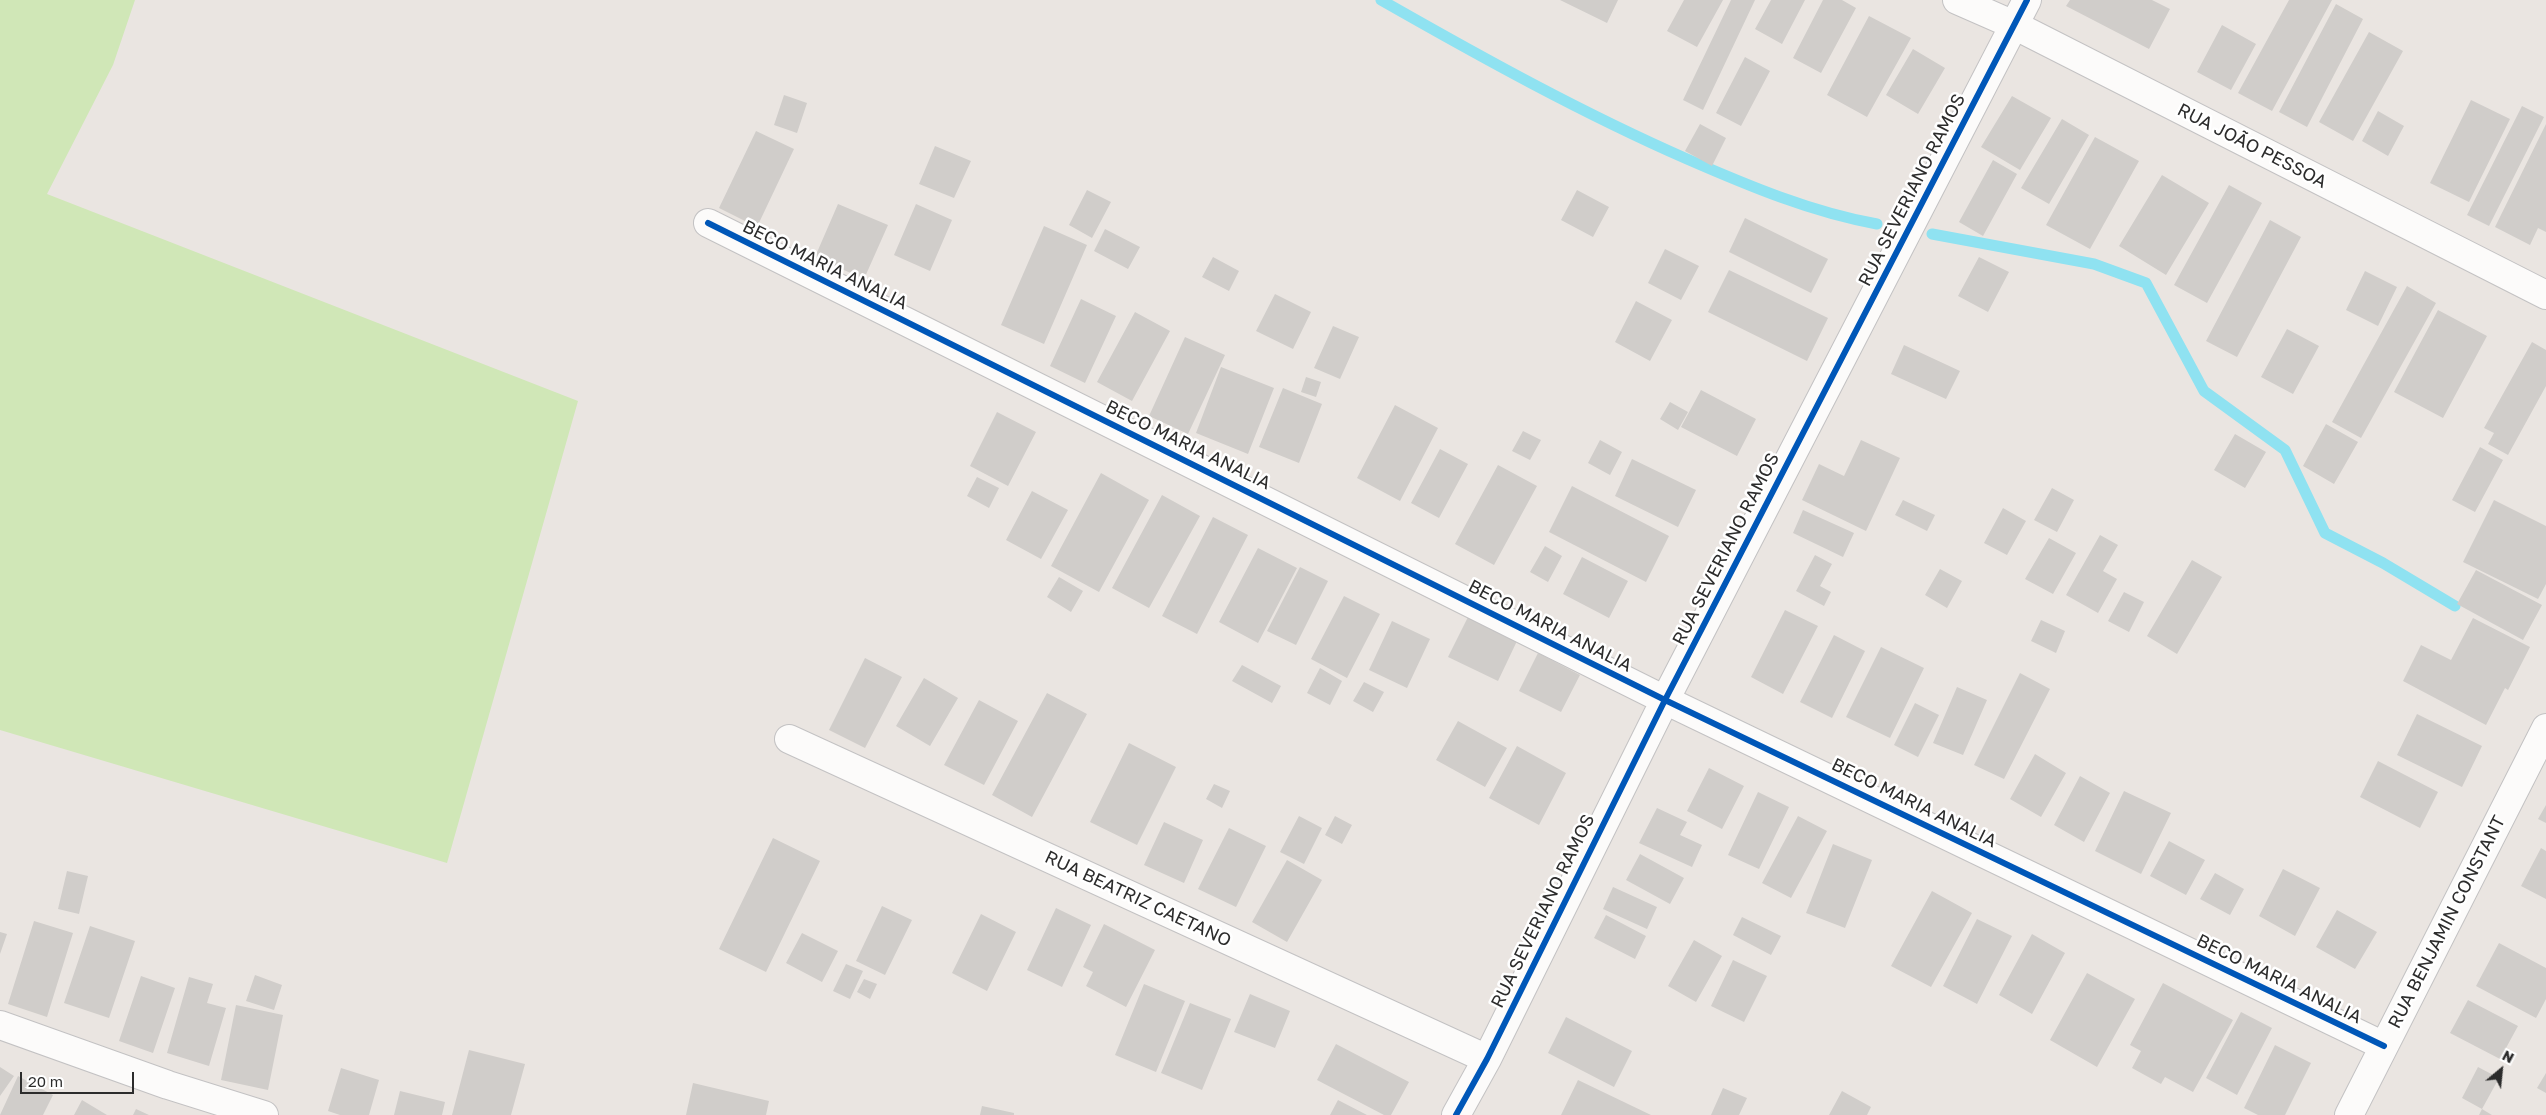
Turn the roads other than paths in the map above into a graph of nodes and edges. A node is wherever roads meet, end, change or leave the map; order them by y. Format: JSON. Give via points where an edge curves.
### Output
{"nodes":[{"id":1,"x":1957,"y":0,"type":"edge"},
{"id":2,"x":2027,"y":0,"type":"edge"},
{"id":3,"x":2014,"y":25,"type":"junction"},
{"id":4,"x":708,"y":223,"type":"dead end"},
{"id":5,"x":2546,"y":296,"type":"edge"},
{"id":6,"x":1665,"y":700,"type":"junction"},
{"id":7,"x":2546,"y":728,"type":"edge"},
{"id":8,"x":789,"y":739,"type":"dead end"},
{"id":9,"x":0,"y":1025,"type":"edge"},
{"id":10,"x":2384,"y":1046,"type":"junction"},
{"id":11,"x":1487,"y":1059,"type":"junction"},
{"id":12,"x":264,"y":1115,"type":"edge"},
{"id":13,"x":1456,"y":1115,"type":"edge"},
{"id":14,"x":2349,"y":1115,"type":"edge"}],
"edges":[{"from":1,"to":3,"type":"street","name":"RUA JOÃO PESSOA"},
{"from":2,"to":3,"type":"street","name":"RUA SEVERIANO RAMOS"},
{"from":3,"to":5,"type":"street","name":"RUA JOÃO PESSOA"},
{"from":3,"to":6,"type":"street","name":"RUA SEVERIANO RAMOS"},
{"from":4,"to":6,"type":"street","name":"BECO MARIA ANALIA"},
{"from":6,"to":10,"type":"street","name":"BECO MARIA ANALIA"},
{"from":6,"to":11,"type":"street","name":"RUA SEVERIANO RAMOS"},
{"from":7,"to":10,"type":"street","name":"RUA BENJAMIN CONSTANT"},
{"from":8,"to":11,"type":"street","name":"RUA BEATRIZ CAETANO"},
{"from":9,"to":12,"type":"street","via":[[168,1085]]},
{"from":10,"to":14,"type":"street","name":"RUA BENJAMIN CONSTANT"},
{"from":11,"to":13,"type":"street","name":"RUA SEVERIANO RAMOS"}]}
